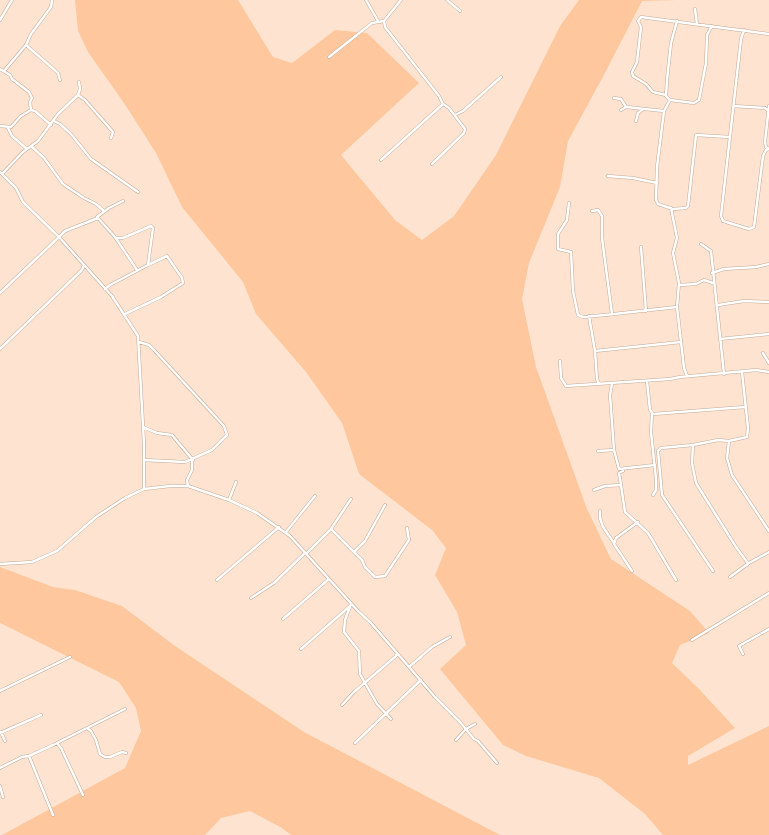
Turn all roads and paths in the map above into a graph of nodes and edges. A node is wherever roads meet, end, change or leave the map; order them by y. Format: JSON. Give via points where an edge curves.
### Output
{"nodes":[{"id":1,"x":12,"y":0,"type":"edge"},
{"id":2,"x":52,"y":0,"type":"edge"},
{"id":3,"x":366,"y":0,"type":"edge"},
{"id":4,"x":402,"y":0,"type":"edge"},
{"id":5,"x":447,"y":0,"type":"edge"},
{"id":6,"x":695,"y":9,"type":"dead end"},
{"id":7,"x":460,"y":11,"type":"dead end"},
{"id":8,"x":0,"y":20,"type":"edge"},
{"id":9,"x":378,"y":21,"type":"junction"},
{"id":10,"x":384,"y":21,"type":"junction"},
{"id":11,"x":677,"y":21,"type":"junction"},
{"id":12,"x":697,"y":24,"type":"junction"},
{"id":13,"x":712,"y":26,"type":"junction"},
{"id":14,"x":744,"y":30,"type":"junction"},
{"id":15,"x":769,"y":34,"type":"edge"},
{"id":16,"x":26,"y":45,"type":"junction"},
{"id":17,"x":329,"y":57,"type":"dead end"},
{"id":18,"x":0,"y":69,"type":"edge"},
{"id":19,"x":4,"y":71,"type":"junction"},
{"id":20,"x":501,"y":77,"type":"dead end"},
{"id":21,"x":60,"y":80,"type":"dead end"},
{"id":22,"x":78,"y":82,"type":"dead end"},
{"id":23,"x":78,"y":95,"type":"junction"},
{"id":24,"x":666,"y":95,"type":"junction"},
{"id":25,"x":614,"y":98,"type":"dead end"},
{"id":26,"x":670,"y":100,"type":"junction"},
{"id":27,"x":443,"y":104,"type":"junction"},
{"id":28,"x":734,"y":106,"type":"junction"},
{"id":29,"x":769,"y":106,"type":"edge"},
{"id":30,"x":626,"y":107,"type":"junction"},
{"id":31,"x":31,"y":110,"type":"junction"},
{"id":32,"x":621,"y":110,"type":"dead end"},
{"id":33,"x":643,"y":110,"type":"junction"},
{"id":34,"x":769,"y":110,"type":"edge"},
{"id":35,"x":664,"y":111,"type":"junction"},
{"id":36,"x":454,"y":115,"type":"junction"},
{"id":37,"x":54,"y":121,"type":"junction"},
{"id":38,"x":636,"y":121,"type":"dead end"},
{"id":39,"x":51,"y":125,"type":"junction"},
{"id":40,"x":0,"y":126,"type":"edge"},
{"id":41,"x":8,"y":128,"type":"junction"},
{"id":42,"x":730,"y":136,"type":"junction"},
{"id":43,"x":111,"y":138,"type":"dead end"},
{"id":44,"x":31,"y":146,"type":"junction"},
{"id":45,"x":27,"y":149,"type":"junction"},
{"id":46,"x":769,"y":149,"type":"edge"},
{"id":47,"x":381,"y":160,"type":"dead end"},
{"id":48,"x":432,"y":164,"type":"dead end"},
{"id":49,"x":1,"y":173,"type":"edge"},
{"id":50,"x":608,"y":176,"type":"dead end"},
{"id":51,"x":657,"y":183,"type":"junction"},
{"id":52,"x":138,"y":192,"type":"dead end"},
{"id":53,"x":123,"y":201,"type":"dead end"},
{"id":54,"x":569,"y":203,"type":"dead end"},
{"id":55,"x":672,"y":208,"type":"junction"},
{"id":56,"x":104,"y":211,"type":"junction"},
{"id":57,"x":592,"y":211,"type":"dead end"},
{"id":58,"x":96,"y":217,"type":"junction"},
{"id":59,"x":59,"y":237,"type":"junction"},
{"id":60,"x":116,"y":238,"type":"junction"},
{"id":61,"x":701,"y":244,"type":"dead end"},
{"id":62,"x":641,"y":247,"type":"dead end"},
{"id":63,"x":83,"y":263,"type":"junction"},
{"id":64,"x":148,"y":264,"type":"junction"},
{"id":65,"x":769,"y":264,"type":"edge"},
{"id":66,"x":89,"y":269,"type":"junction"},
{"id":67,"x":82,"y":270,"type":"junction"},
{"id":68,"x":137,"y":270,"type":"junction"},
{"id":69,"x":712,"y":273,"type":"junction"},
{"id":70,"x":713,"y":284,"type":"junction"},
{"id":71,"x":679,"y":285,"type":"junction"},
{"id":72,"x":104,"y":289,"type":"junction"},
{"id":73,"x":0,"y":293,"type":"edge"},
{"id":74,"x":769,"y":302,"type":"edge"},
{"id":75,"x":718,"y":305,"type":"junction"},
{"id":76,"x":677,"y":307,"type":"junction"},
{"id":77,"x":646,"y":310,"type":"junction"},
{"id":78,"x":125,"y":314,"type":"junction"},
{"id":79,"x":612,"y":314,"type":"junction"},
{"id":80,"x":589,"y":316,"type":"junction"},
{"id":81,"x":769,"y":334,"type":"edge"},
{"id":82,"x":720,"y":339,"type":"junction"},
{"id":83,"x":139,"y":342,"type":"junction"},
{"id":84,"x":681,"y":342,"type":"junction"},
{"id":85,"x":0,"y":349,"type":"edge"},
{"id":86,"x":595,"y":351,"type":"junction"},
{"id":87,"x":763,"y":353,"type":"dead end"},
{"id":88,"x":560,"y":361,"type":"dead end"},
{"id":89,"x":769,"y":363,"type":"edge"},
{"id":90,"x":769,"y":371,"type":"edge"},
{"id":91,"x":742,"y":372,"type":"junction"},
{"id":92,"x":724,"y":374,"type":"junction"},
{"id":93,"x":687,"y":376,"type":"junction"},
{"id":94,"x":647,"y":381,"type":"junction"},
{"id":95,"x":599,"y":384,"type":"junction"},
{"id":96,"x":612,"y":384,"type":"junction"},
{"id":97,"x":744,"y":407,"type":"junction"},
{"id":98,"x":652,"y":412,"type":"junction"},
{"id":99,"x":143,"y":427,"type":"junction"},
{"id":100,"x":729,"y":441,"type":"junction"},
{"id":101,"x":693,"y":445,"type":"junction"},
{"id":102,"x":614,"y":450,"type":"junction"},
{"id":103,"x":598,"y":451,"type":"dead end"},
{"id":104,"x":144,"y":460,"type":"junction"},
{"id":105,"x":192,"y":460,"type":"junction"},
{"id":106,"x":655,"y":465,"type":"junction"},
{"id":107,"x":619,"y":469,"type":"junction"},
{"id":108,"x":623,"y":470,"type":"junction"},
{"id":109,"x":619,"y":473,"type":"junction"},
{"id":110,"x":236,"y":482,"type":"dead end"},
{"id":111,"x":621,"y":484,"type":"junction"},
{"id":112,"x":188,"y":486,"type":"junction"},
{"id":113,"x":144,"y":489,"type":"junction"},
{"id":114,"x":594,"y":490,"type":"dead end"},
{"id":115,"x":653,"y":495,"type":"dead end"},
{"id":116,"x":315,"y":496,"type":"dead end"},
{"id":117,"x":351,"y":499,"type":"dead end"},
{"id":118,"x":229,"y":500,"type":"junction"},
{"id":119,"x":385,"y":506,"type":"dead end"},
{"id":120,"x":600,"y":511,"type":"dead end"},
{"id":121,"x":638,"y":522,"type":"junction"},
{"id":122,"x":279,"y":527,"type":"junction"},
{"id":123,"x":407,"y":528,"type":"dead end"},
{"id":124,"x":331,"y":529,"type":"junction"},
{"id":125,"x":769,"y":531,"type":"edge"},
{"id":126,"x":286,"y":532,"type":"junction"},
{"id":127,"x":616,"y":538,"type":"junction"},
{"id":128,"x":610,"y":539,"type":"junction"},
{"id":129,"x":614,"y":544,"type":"junction"},
{"id":130,"x":354,"y":552,"type":"junction"},
{"id":131,"x":769,"y":552,"type":"edge"},
{"id":132,"x":306,"y":553,"type":"junction"},
{"id":133,"x":750,"y":563,"type":"junction"},
{"id":134,"x":0,"y":564,"type":"edge"},
{"id":135,"x":713,"y":570,"type":"dead end"},
{"id":136,"x":632,"y":571,"type":"dead end"},
{"id":137,"x":730,"y":577,"type":"dead end"},
{"id":138,"x":329,"y":579,"type":"junction"},
{"id":139,"x":217,"y":580,"type":"dead end"},
{"id":140,"x":676,"y":580,"type":"dead end"},
{"id":141,"x":769,"y":593,"type":"edge"},
{"id":142,"x":251,"y":598,"type":"dead end"},
{"id":143,"x":350,"y":605,"type":"junction"},
{"id":144,"x":283,"y":619,"type":"dead end"},
{"id":145,"x":769,"y":629,"type":"edge"},
{"id":146,"x":450,"y":636,"type":"dead end"},
{"id":147,"x":692,"y":640,"type":"dead end"},
{"id":148,"x":301,"y":649,"type":"dead end"},
{"id":149,"x":397,"y":652,"type":"junction"},
{"id":150,"x":743,"y":654,"type":"dead end"},
{"id":151,"x":396,"y":656,"type":"junction"},
{"id":152,"x":400,"y":656,"type":"junction"},
{"id":153,"x":70,"y":657,"type":"dead end"},
{"id":154,"x":409,"y":666,"type":"junction"},
{"id":155,"x":421,"y":680,"type":"junction"},
{"id":156,"x":365,"y":683,"type":"junction"},
{"id":157,"x":0,"y":690,"type":"edge"},
{"id":158,"x":342,"y":705,"type":"dead end"},
{"id":159,"x":125,"y":709,"type":"dead end"},
{"id":160,"x":387,"y":713,"type":"junction"},
{"id":161,"x":41,"y":715,"type":"dead end"},
{"id":162,"x":391,"y":718,"type":"dead end"},
{"id":163,"x":475,"y":724,"type":"dead end"},
{"id":164,"x":87,"y":728,"type":"junction"},
{"id":165,"x":466,"y":729,"type":"junction"},
{"id":166,"x":0,"y":732,"type":"edge"},
{"id":167,"x":456,"y":740,"type":"dead end"},
{"id":168,"x":5,"y":741,"type":"dead end"},
{"id":169,"x":57,"y":743,"type":"junction"},
{"id":170,"x":356,"y":743,"type":"dead end"},
{"id":171,"x":126,"y":753,"type":"dead end"},
{"id":172,"x":28,"y":756,"type":"junction"},
{"id":173,"x":496,"y":763,"type":"dead end"},
{"id":174,"x":0,"y":768,"type":"edge"},
{"id":175,"x":0,"y":786,"type":"edge"},
{"id":176,"x":83,"y":795,"type":"dead end"},
{"id":177,"x":3,"y":797,"type":"dead end"},
{"id":178,"x":53,"y":815,"type":"dead end"}],
"edges":[{"from":1,"to":8,"type":"street"},
{"from":2,"to":16,"type":"street"},
{"from":3,"to":9,"type":"street"},
{"from":4,"to":10,"type":"street"},
{"from":5,"to":7,"type":"street"},
{"from":6,"to":12,"type":"street"},
{"from":9,"to":10,"type":"street"},
{"from":9,"to":17,"type":"street"},
{"from":10,"to":27,"type":"street","via":[[385,28]]},
{"from":11,"to":12,"type":"street"},
{"from":11,"to":24,"type":"street","via":[[671,43]]},
{"from":11,"to":24,"type":"street","via":[[643,17],[638,21],[641,27],[633,76],[655,93]]},
{"from":12,"to":13,"type":"street"},
{"from":13,"to":14,"type":"street"},
{"from":13,"to":26,"type":"street","via":[[708,35],[699,100],[694,103]]},
{"from":14,"to":15,"type":"street"},
{"from":14,"to":28,"type":"street"},
{"from":16,"to":19,"type":"street"},
{"from":16,"to":21,"type":"street","via":[[58,73]]},
{"from":18,"to":19,"type":"street"},
{"from":19,"to":31,"type":"street","via":[[29,92],[32,98]]},
{"from":20,"to":36,"type":"street","via":[[463,111]]},
{"from":22,"to":23,"type":"street"},
{"from":23,"to":37,"type":"street"},
{"from":23,"to":43,"type":"street","via":[[113,132]]},
{"from":24,"to":26,"type":"street"},
{"from":25,"to":30,"type":"street","via":[[621,99]]},
{"from":26,"to":35,"type":"street"},
{"from":27,"to":36,"type":"street"},
{"from":27,"to":47,"type":"street"},
{"from":28,"to":34,"type":"street"},
{"from":28,"to":42,"type":"street"},
{"from":29,"to":34,"type":"street"},
{"from":30,"to":32,"type":"street"},
{"from":30,"to":33,"type":"street"},
{"from":31,"to":39,"type":"street"},
{"from":31,"to":41,"type":"street"},
{"from":33,"to":35,"type":"street"},
{"from":33,"to":38,"type":"street","via":[[638,113]]},
{"from":34,"to":46,"type":"street","via":[[765,142]]},
{"from":35,"to":51,"type":"street"},
{"from":36,"to":48,"type":"street","via":[[464,133]]},
{"from":37,"to":39,"type":"street"},
{"from":37,"to":52,"type":"street","via":[[71,134],[88,156]]},
{"from":39,"to":44,"type":"street"},
{"from":40,"to":41,"type":"street"},
{"from":41,"to":45,"type":"street","via":[[12,136]]},
{"from":42,"to":46,"type":"street","via":[[721,216],[721,219],[728,223],[750,229],[754,227],[763,156]]},
{"from":42,"to":55,"type":"street","via":[[696,135],[689,203],[686,208]]},
{"from":44,"to":45,"type":"street"},
{"from":44,"to":56,"type":"street","via":[[44,158],[62,184]]},
{"from":45,"to":49,"type":"street"},
{"from":49,"to":59,"type":"street","via":[[16,188],[24,202]]},
{"from":50,"to":51,"type":"street"},
{"from":51,"to":55,"type":"street","via":[[656,202]]},
{"from":53,"to":56,"type":"street"},
{"from":54,"to":80,"type":"street","via":[[567,220],[558,234],[558,249],[571,252],[577,312],[580,316]]},
{"from":55,"to":71,"type":"street","via":[[677,238],[673,253]]},
{"from":56,"to":58,"type":"street"},
{"from":57,"to":79,"type":"street","via":[[598,210],[602,216],[602,238]]},
{"from":58,"to":59,"type":"street","via":[[65,231]]},
{"from":58,"to":60,"type":"street","via":[[101,219]]},
{"from":59,"to":63,"type":"street"},
{"from":59,"to":73,"type":"street"},
{"from":60,"to":64,"type":"street","via":[[123,238],[151,226],[153,231]]},
{"from":60,"to":68,"type":"street"},
{"from":61,"to":69,"type":"street","via":[[710,250]]},
{"from":62,"to":77,"type":"street"},
{"from":63,"to":66,"type":"street"},
{"from":63,"to":67,"type":"street"},
{"from":64,"to":68,"type":"street"},
{"from":64,"to":78,"type":"street","via":[[167,256],[183,283]]},
{"from":65,"to":69,"type":"street","via":[[724,269]]},
{"from":66,"to":67,"type":"street"},
{"from":66,"to":72,"type":"street"},
{"from":67,"to":85,"type":"street"},
{"from":68,"to":72,"type":"street"},
{"from":69,"to":70,"type":"street"},
{"from":70,"to":71,"type":"street","via":[[704,280]]},
{"from":70,"to":75,"type":"street"},
{"from":71,"to":76,"type":"street"},
{"from":72,"to":78,"type":"street"},
{"from":74,"to":75,"type":"street","via":[[744,301]]},
{"from":75,"to":82,"type":"street"},
{"from":76,"to":77,"type":"street"},
{"from":76,"to":84,"type":"street"},
{"from":77,"to":79,"type":"street"},
{"from":78,"to":83,"type":"street"},
{"from":79,"to":80,"type":"street"},
{"from":80,"to":86,"type":"street"},
{"from":81,"to":82,"type":"street"},
{"from":82,"to":92,"type":"street"},
{"from":83,"to":99,"type":"street"},
{"from":83,"to":105,"type":"street","via":[[149,345],[226,429],[227,437],[212,450]]},
{"from":84,"to":86,"type":"street"},
{"from":84,"to":93,"type":"street"},
{"from":86,"to":95,"type":"street"},
{"from":87,"to":89,"type":"street"},
{"from":88,"to":95,"type":"street","via":[[561,378],[566,386]]},
{"from":90,"to":91,"type":"street"},
{"from":91,"to":92,"type":"street"},
{"from":91,"to":97,"type":"street"},
{"from":92,"to":93,"type":"street"},
{"from":93,"to":94,"type":"street"},
{"from":94,"to":96,"type":"street"},
{"from":94,"to":98,"type":"street"},
{"from":95,"to":96,"type":"street"},
{"from":96,"to":102,"type":"street","via":[[610,395]]},
{"from":97,"to":98,"type":"street","via":[[657,415]]},
{"from":97,"to":100,"type":"street","via":[[747,437]]},
{"from":98,"to":106,"type":"street","via":[[651,432]]},
{"from":99,"to":104,"type":"street"},
{"from":99,"to":105,"type":"street","via":[[157,433],[172,435]]},
{"from":100,"to":101,"type":"street","via":[[718,440]]},
{"from":100,"to":125,"type":"street","via":[[727,458],[732,475]]},
{"from":101,"to":133,"type":"street","via":[[696,483],[736,547]]},
{"from":101,"to":135,"type":"street","via":[[659,449],[662,495]]},
{"from":102,"to":103,"type":"street"},
{"from":102,"to":107,"type":"street"},
{"from":104,"to":105,"type":"street"},
{"from":104,"to":113,"type":"street"},
{"from":105,"to":112,"type":"street"},
{"from":106,"to":108,"type":"street"},
{"from":106,"to":115,"type":"street","via":[[656,490]]},
{"from":107,"to":108,"type":"street"},
{"from":107,"to":109,"type":"street"},
{"from":108,"to":109,"type":"street"},
{"from":109,"to":111,"type":"street"},
{"from":110,"to":118,"type":"street"},
{"from":111,"to":114,"type":"street"},
{"from":111,"to":121,"type":"street","via":[[625,512],[629,518]]},
{"from":112,"to":113,"type":"street"},
{"from":112,"to":118,"type":"street"},
{"from":113,"to":134,"type":"street","via":[[96,517],[53,553],[32,562]]},
{"from":116,"to":126,"type":"street"},
{"from":117,"to":124,"type":"street"},
{"from":118,"to":122,"type":"street"},
{"from":119,"to":130,"type":"street","via":[[365,541]]},
{"from":120,"to":128,"type":"street","via":[[600,518]]},
{"from":121,"to":127,"type":"street"},
{"from":121,"to":140,"type":"street","via":[[648,533]]},
{"from":122,"to":126,"type":"street"},
{"from":122,"to":139,"type":"street"},
{"from":123,"to":130,"type":"street","via":[[409,540],[385,576],[375,577]]},
{"from":124,"to":130,"type":"street"},
{"from":124,"to":132,"type":"street"},
{"from":126,"to":132,"type":"street"},
{"from":127,"to":128,"type":"street"},
{"from":127,"to":129,"type":"street"},
{"from":128,"to":129,"type":"street"},
{"from":129,"to":136,"type":"street"},
{"from":131,"to":133,"type":"street"},
{"from":132,"to":138,"type":"street"},
{"from":132,"to":142,"type":"street","via":[[274,583]]},
{"from":133,"to":137,"type":"street"},
{"from":138,"to":143,"type":"street"},
{"from":138,"to":144,"type":"street"},
{"from":141,"to":147,"type":"street"},
{"from":143,"to":148,"type":"street"},
{"from":143,"to":149,"type":"street"},
{"from":143,"to":156,"type":"street","via":[[344,620],[344,632],[359,651],[360,674]]},
{"from":145,"to":150,"type":"street","via":[[739,646]]},
{"from":146,"to":154,"type":"street"},
{"from":149,"to":151,"type":"street"},
{"from":149,"to":152,"type":"street"},
{"from":151,"to":152,"type":"street"},
{"from":151,"to":156,"type":"street"},
{"from":152,"to":154,"type":"street"},
{"from":153,"to":157,"type":"street"},
{"from":154,"to":155,"type":"street"},
{"from":155,"to":160,"type":"street"},
{"from":155,"to":165,"type":"street"},
{"from":156,"to":158,"type":"street"},
{"from":156,"to":160,"type":"street","via":[[377,704]]},
{"from":159,"to":164,"type":"street"},
{"from":160,"to":162,"type":"street"},
{"from":160,"to":170,"type":"street"},
{"from":161,"to":166,"type":"street"},
{"from":163,"to":165,"type":"street"},
{"from":164,"to":169,"type":"street"},
{"from":164,"to":171,"type":"street","via":[[96,740],[100,754],[110,757]]},
{"from":165,"to":167,"type":"street"},
{"from":165,"to":173,"type":"street"},
{"from":166,"to":168,"type":"street"},
{"from":169,"to":172,"type":"street"},
{"from":169,"to":176,"type":"street"},
{"from":172,"to":174,"type":"street"},
{"from":172,"to":178,"type":"street"},
{"from":175,"to":177,"type":"street"}]}
